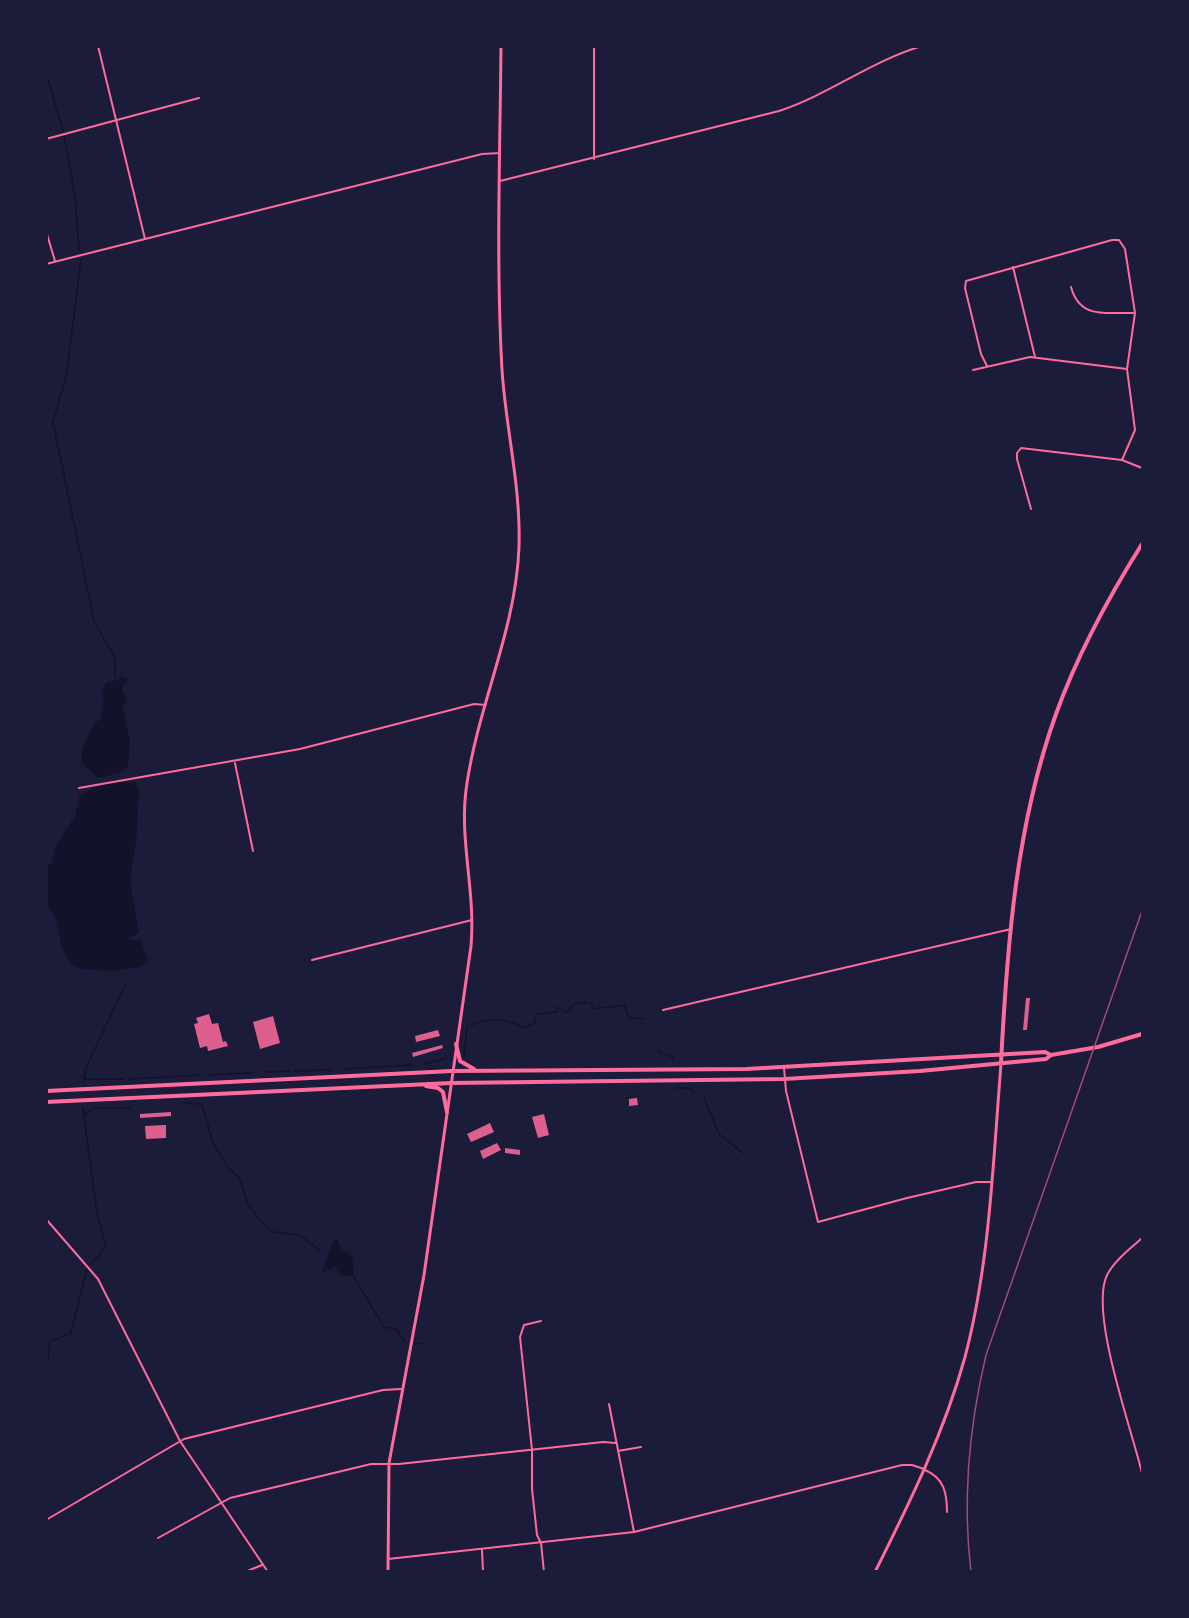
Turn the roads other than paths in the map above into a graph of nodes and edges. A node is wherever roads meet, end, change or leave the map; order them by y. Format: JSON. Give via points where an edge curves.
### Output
{"nodes":[{"id":1,"x":98,"y":46,"type":"edge"},
{"id":2,"x":501,"y":46,"type":"edge"},
{"id":3,"x":594,"y":46,"type":"edge"},
{"id":4,"x":922,"y":46,"type":"edge"},
{"id":5,"x":200,"y":98,"type":"dead end"},
{"id":6,"x":116,"y":121,"type":"junction"},
{"id":7,"x":46,"y":139,"type":"edge"},
{"id":8,"x":500,"y":153,"type":"junction"},
{"id":9,"x":594,"y":159,"type":"junction"},
{"id":10,"x":500,"y":181,"type":"junction"},
{"id":11,"x":46,"y":231,"type":"edge"},
{"id":12,"x":145,"y":239,"type":"junction"},
{"id":13,"x":55,"y":261,"type":"junction"},
{"id":14,"x":46,"y":264,"type":"edge"},
{"id":15,"x":1013,"y":267,"type":"junction"},
{"id":16,"x":1071,"y":287,"type":"dead end"},
{"id":17,"x":1135,"y":313,"type":"junction"},
{"id":18,"x":1035,"y":357,"type":"junction"},
{"id":19,"x":987,"y":366,"type":"junction"},
{"id":20,"x":1127,"y":369,"type":"junction"},
{"id":21,"x":973,"y":370,"type":"dead end"},
{"id":22,"x":1122,"y":460,"type":"junction"},
{"id":23,"x":1143,"y":468,"type":"edge"},
{"id":24,"x":1031,"y":509,"type":"dead end"},
{"id":25,"x":1143,"y":544,"type":"edge"},
{"id":26,"x":486,"y":705,"type":"junction"},
{"id":27,"x":235,"y":762,"type":"junction"},
{"id":28,"x":79,"y":788,"type":"dead end"},
{"id":29,"x":253,"y":851,"type":"dead end"},
{"id":30,"x":472,"y":920,"type":"junction"},
{"id":31,"x":1011,"y":929,"type":"junction"},
{"id":32,"x":312,"y":960,"type":"dead end"},
{"id":33,"x":663,"y":1010,"type":"dead end"},
{"id":34,"x":1143,"y":1034,"type":"edge"},
{"id":35,"x":456,"y":1044,"type":"junction"},
{"id":36,"x":1001,"y":1055,"type":"junction"},
{"id":37,"x":1051,"y":1055,"type":"junction"},
{"id":38,"x":919,"y":1061,"type":"junction"},
{"id":39,"x":1001,"y":1063,"type":"junction"},
{"id":40,"x":857,"y":1064,"type":"junction"},
{"id":41,"x":784,"y":1068,"type":"junction"},
{"id":42,"x":746,"y":1069,"type":"junction"},
{"id":43,"x":539,"y":1070,"type":"junction"},
{"id":44,"x":661,"y":1070,"type":"junction"},
{"id":45,"x":452,"y":1071,"type":"junction"},
{"id":46,"x":481,"y":1071,"type":"junction"},
{"id":47,"x":920,"y":1071,"type":"junction"},
{"id":48,"x":369,"y":1076,"type":"junction"},
{"id":49,"x":857,"y":1076,"type":"junction"},
{"id":50,"x":784,"y":1079,"type":"junction"},
{"id":51,"x":746,"y":1080,"type":"junction"},
{"id":52,"x":262,"y":1081,"type":"junction"},
{"id":53,"x":539,"y":1081,"type":"junction"},
{"id":54,"x":660,"y":1081,"type":"junction"},
{"id":55,"x":451,"y":1083,"type":"junction"},
{"id":56,"x":416,"y":1084,"type":"junction"},
{"id":57,"x":178,"y":1085,"type":"junction"},
{"id":58,"x":369,"y":1087,"type":"junction"},
{"id":59,"x":46,"y":1090,"type":"edge"},
{"id":60,"x":262,"y":1092,"type":"junction"},
{"id":61,"x":178,"y":1096,"type":"junction"},
{"id":62,"x":46,"y":1102,"type":"edge"},
{"id":63,"x":447,"y":1112,"type":"junction"},
{"id":64,"x":991,"y":1182,"type":"junction"},
{"id":65,"x":46,"y":1219,"type":"edge"},
{"id":66,"x":1143,"y":1238,"type":"edge"},
{"id":67,"x":541,"y":1321,"type":"dead end"},
{"id":68,"x":401,"y":1389,"type":"junction"},
{"id":69,"x":609,"y":1404,"type":"dead end"},
{"id":70,"x":180,"y":1441,"type":"junction"},
{"id":71,"x":616,"y":1443,"type":"junction"},
{"id":72,"x":641,"y":1447,"type":"dead end"},
{"id":73,"x":532,"y":1449,"type":"junction"},
{"id":74,"x":618,"y":1451,"type":"junction"},
{"id":75,"x":389,"y":1463,"type":"junction"},
{"id":76,"x":925,"y":1470,"type":"junction"},
{"id":77,"x":1143,"y":1473,"type":"edge"},
{"id":78,"x":219,"y":1503,"type":"junction"},
{"id":79,"x":946,"y":1512,"type":"dead end"},
{"id":80,"x":46,"y":1520,"type":"edge"},
{"id":81,"x":634,"y":1532,"type":"junction"},
{"id":82,"x":158,"y":1538,"type":"dead end"},
{"id":83,"x":541,"y":1543,"type":"junction"},
{"id":84,"x":482,"y":1550,"type":"junction"},
{"id":85,"x":388,"y":1559,"type":"junction"},
{"id":86,"x":262,"y":1565,"type":"junction"},
{"id":87,"x":245,"y":1572,"type":"edge"},
{"id":88,"x":268,"y":1572,"type":"edge"},
{"id":89,"x":388,"y":1572,"type":"edge"},
{"id":90,"x":483,"y":1572,"type":"edge"},
{"id":91,"x":544,"y":1572,"type":"edge"},
{"id":92,"x":875,"y":1572,"type":"edge"}],
"edges":[{"from":1,"to":6,"type":"street"},
{"from":2,"to":8,"type":"main road"},
{"from":3,"to":9,"type":"street"},
{"from":4,"to":9,"type":"street","via":[[884,60],[798,105]]},
{"from":5,"to":6,"type":"street"},
{"from":6,"to":7,"type":"street"},
{"from":6,"to":12,"type":"street"},
{"from":8,"to":10,"type":"main road"},
{"from":8,"to":12,"type":"street","via":[[482,154]]},
{"from":9,"to":10,"type":"street"},
{"from":10,"to":26,"type":"main road","via":[[502,369],[517,492],[519,549],[512,607]]},
{"from":11,"to":13,"type":"street"},
{"from":12,"to":13,"type":"street"},
{"from":13,"to":14,"type":"street"},
{"from":15,"to":17,"type":"street","via":[[1117,240],[1125,249]]},
{"from":15,"to":18,"type":"street"},
{"from":15,"to":19,"type":"street","via":[[966,281]]},
{"from":16,"to":17,"type":"street","via":[[1077,303],[1085,309]]},
{"from":17,"to":20,"type":"street"},
{"from":18,"to":19,"type":"street"},
{"from":18,"to":20,"type":"street"},
{"from":19,"to":21,"type":"street"},
{"from":20,"to":22,"type":"street","via":[[1135,430]]},
{"from":22,"to":23,"type":"street"},
{"from":22,"to":24,"type":"street","via":[[1024,447],[1018,451],[1017,459]]},
{"from":25,"to":31,"type":"highway","via":[[1093,628],[1050,731],[1026,821]]},
{"from":26,"to":27,"type":"street","via":[[474,704]]},
{"from":26,"to":30,"type":"main road","via":[[464,801]]},
{"from":27,"to":28,"type":"street"},
{"from":27,"to":29,"type":"street"},
{"from":30,"to":32,"type":"street"},
{"from":30,"to":35,"type":"main road"},
{"from":31,"to":33,"type":"street"},
{"from":31,"to":36,"type":"highway"},
{"from":34,"to":37,"type":"highway"},
{"from":35,"to":45,"type":"main road"},
{"from":35,"to":46,"type":"highway","via":[[461,1063]]},
{"from":36,"to":37,"type":"highway"},
{"from":36,"to":38,"type":"highway"},
{"from":36,"to":39,"type":"highway"},
{"from":37,"to":39,"type":"highway","via":[[1046,1059]]},
{"from":38,"to":40,"type":"highway"},
{"from":38,"to":47,"type":"highway"},
{"from":39,"to":47,"type":"highway"},
{"from":39,"to":64,"type":"main road"},
{"from":40,"to":41,"type":"highway"},
{"from":40,"to":49,"type":"highway"},
{"from":41,"to":42,"type":"highway"},
{"from":41,"to":50,"type":"street"},
{"from":42,"to":44,"type":"highway"},
{"from":42,"to":51,"type":"highway"},
{"from":43,"to":44,"type":"highway"},
{"from":43,"to":46,"type":"highway"},
{"from":43,"to":53,"type":"highway"},
{"from":44,"to":54,"type":"highway"},
{"from":45,"to":46,"type":"highway"},
{"from":45,"to":48,"type":"highway"},
{"from":45,"to":55,"type":"main road"},
{"from":47,"to":49,"type":"highway"},
{"from":48,"to":52,"type":"highway"},
{"from":48,"to":58,"type":"highway"},
{"from":49,"to":50,"type":"highway"},
{"from":50,"to":51,"type":"highway"},
{"from":50,"to":64,"type":"street","via":[[818,1222],[939,1190]]},
{"from":51,"to":54,"type":"highway"},
{"from":52,"to":57,"type":"highway"},
{"from":52,"to":60,"type":"highway"},
{"from":53,"to":54,"type":"highway"},
{"from":53,"to":55,"type":"highway"},
{"from":55,"to":56,"type":"highway"},
{"from":55,"to":63,"type":"main road"},
{"from":56,"to":58,"type":"highway"},
{"from":56,"to":63,"type":"highway","via":[[442,1091]]},
{"from":57,"to":59,"type":"highway"},
{"from":57,"to":61,"type":"highway"},
{"from":58,"to":60,"type":"highway"},
{"from":60,"to":61,"type":"highway"},
{"from":61,"to":62,"type":"highway"},
{"from":63,"to":68,"type":"main road","via":[[424,1275]]},
{"from":64,"to":76,"type":"main road","via":[[982,1272],[969,1338],[945,1420]]},
{"from":65,"to":70,"type":"street","via":[[98,1279]]},
{"from":66,"to":77,"type":"street","via":[[1108,1273],[1102,1297],[1114,1369]]},
{"from":67,"to":73,"type":"street","via":[[524,1325],[520,1332]]},
{"from":68,"to":70,"type":"street","via":[[383,1390]]},
{"from":68,"to":75,"type":"main road"},
{"from":69,"to":71,"type":"street"},
{"from":70,"to":78,"type":"street"},
{"from":70,"to":80,"type":"street"},
{"from":71,"to":73,"type":"street"},
{"from":71,"to":74,"type":"street"},
{"from":72,"to":74,"type":"street"},
{"from":73,"to":75,"type":"street"},
{"from":73,"to":83,"type":"street","via":[[532,1489]]},
{"from":74,"to":81,"type":"street"},
{"from":75,"to":78,"type":"street","via":[[329,1473]]},
{"from":75,"to":85,"type":"main road"},
{"from":76,"to":79,"type":"street","via":[[942,1484]]},
{"from":76,"to":81,"type":"street","via":[[902,1465]]},
{"from":76,"to":92,"type":"main road"},
{"from":78,"to":82,"type":"street"},
{"from":78,"to":86,"type":"street"},
{"from":81,"to":83,"type":"street"},
{"from":83,"to":84,"type":"street"},
{"from":83,"to":91,"type":"street"},
{"from":84,"to":85,"type":"street"},
{"from":84,"to":90,"type":"street"},
{"from":85,"to":89,"type":"main road"},
{"from":86,"to":87,"type":"street"},
{"from":86,"to":88,"type":"street"}]}
